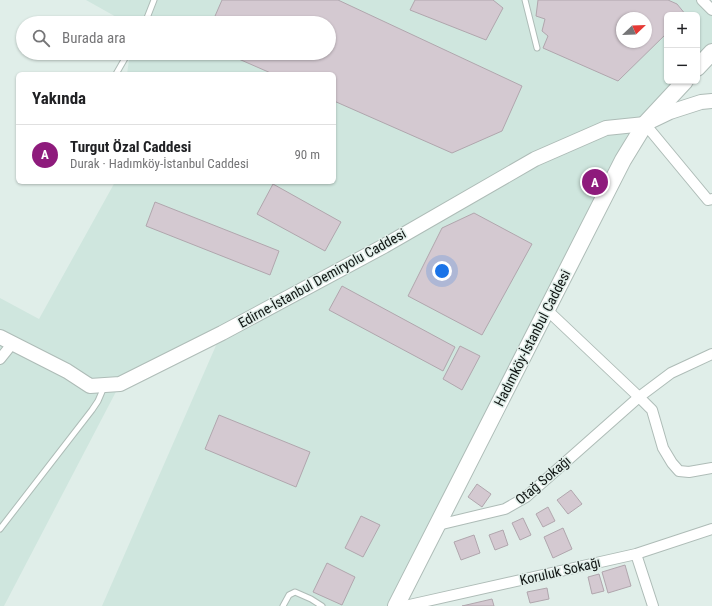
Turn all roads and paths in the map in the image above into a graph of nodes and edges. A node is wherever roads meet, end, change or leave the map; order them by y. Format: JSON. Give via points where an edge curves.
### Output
{"nodes":[{"id":1,"x":154,"y":0,"type":"edge"},
{"id":2,"x":524,"y":0,"type":"edge"},
{"id":3,"x":702,"y":0,"type":"edge"},
{"id":4,"x":712,"y":10,"type":"edge"},
{"id":5,"x":148,"y":16,"type":"edge"},
{"id":6,"x":537,"y":48,"type":"dead end"},
{"id":7,"x":712,"y":52,"type":"edge"},
{"id":8,"x":124,"y":60,"type":"edge"},
{"id":9,"x":700,"y":65,"type":"edge"},
{"id":10,"x":117,"y":72,"type":"edge"},
{"id":11,"x":682,"y":84,"type":"edge"},
{"id":12,"x":712,"y":101,"type":"edge"},
{"id":13,"x":645,"y":124,"type":"junction"},
{"id":14,"x":711,"y":202,"type":"edge"},
{"id":15,"x":546,"y":309,"type":"junction"},
{"id":16,"x":6,"y":340,"type":"edge"},
{"id":17,"x":712,"y":354,"type":"edge"},
{"id":18,"x":0,"y":359,"type":"edge"},
{"id":19,"x":105,"y":385,"type":"junction"},
{"id":20,"x":639,"y":397,"type":"junction"},
{"id":21,"x":712,"y":468,"type":"edge"},
{"id":22,"x":438,"y":525,"type":"junction"},
{"id":23,"x":0,"y":529,"type":"edge"},
{"id":24,"x":712,"y":529,"type":"edge"},
{"id":25,"x":636,"y":554,"type":"junction"},
{"id":26,"x":283,"y":606,"type":"edge"},
{"id":27,"x":322,"y":606,"type":"edge"},
{"id":28,"x":396,"y":606,"type":"edge"},
{"id":29,"x":405,"y":606,"type":"edge"},
{"id":30,"x":653,"y":606,"type":"edge"}],
"edges":[{"from":1,"to":5,"type":"lane"},
{"from":2,"to":6,"type":"lane"},
{"from":3,"to":4,"type":"street"},
{"from":7,"to":9,"type":"main road"},
{"from":8,"to":10,"type":"lane"},
{"from":11,"to":13,"type":"main road","name":"Hadımköy-İstanbul Caddesi"},
{"from":12,"to":13,"type":"street","name":"Edirne-İstanbul Demiryolu Caddesi","via":[[670,112]]},
{"from":13,"to":14,"type":"street"},
{"from":13,"to":15,"type":"main road","name":"Hadımköy-İstanbul Caddesi","via":[[623,160]]},
{"from":13,"to":19,"type":"street","name":"Edirne-İstanbul Demiryolu Caddesi","via":[[606,128],[535,159],[384,246],[222,333],[120,384]]},
{"from":15,"to":20,"type":"street"},
{"from":15,"to":22,"type":"main road","name":"Hadımköy-İstanbul Caddesi"},
{"from":16,"to":18,"type":"street"},
{"from":16,"to":19,"type":"street","name":"Edirne-İstanbul Demiryolu Caddesi","via":[[90,386]]},
{"from":17,"to":20,"type":"street","name":"Otağ Sokağı","via":[[671,374]]},
{"from":19,"to":23,"type":"lane","via":[[92,410]]},
{"from":20,"to":21,"type":"street","via":[[652,410],[663,448],[679,471]]},
{"from":20,"to":22,"type":"street","name":"Otağ Sokağı","via":[[526,497],[505,509]]},
{"from":22,"to":28,"type":"main road","name":"Hadımköy-İstanbul Caddesi"},
{"from":24,"to":25,"type":"street","name":"Koruluk Sokağı"},
{"from":25,"to":29,"type":"street","name":"Koruluk Sokağı"},
{"from":25,"to":30,"type":"street"},
{"from":26,"to":27,"type":"lane","via":[[289,595],[295,592]]}]}
